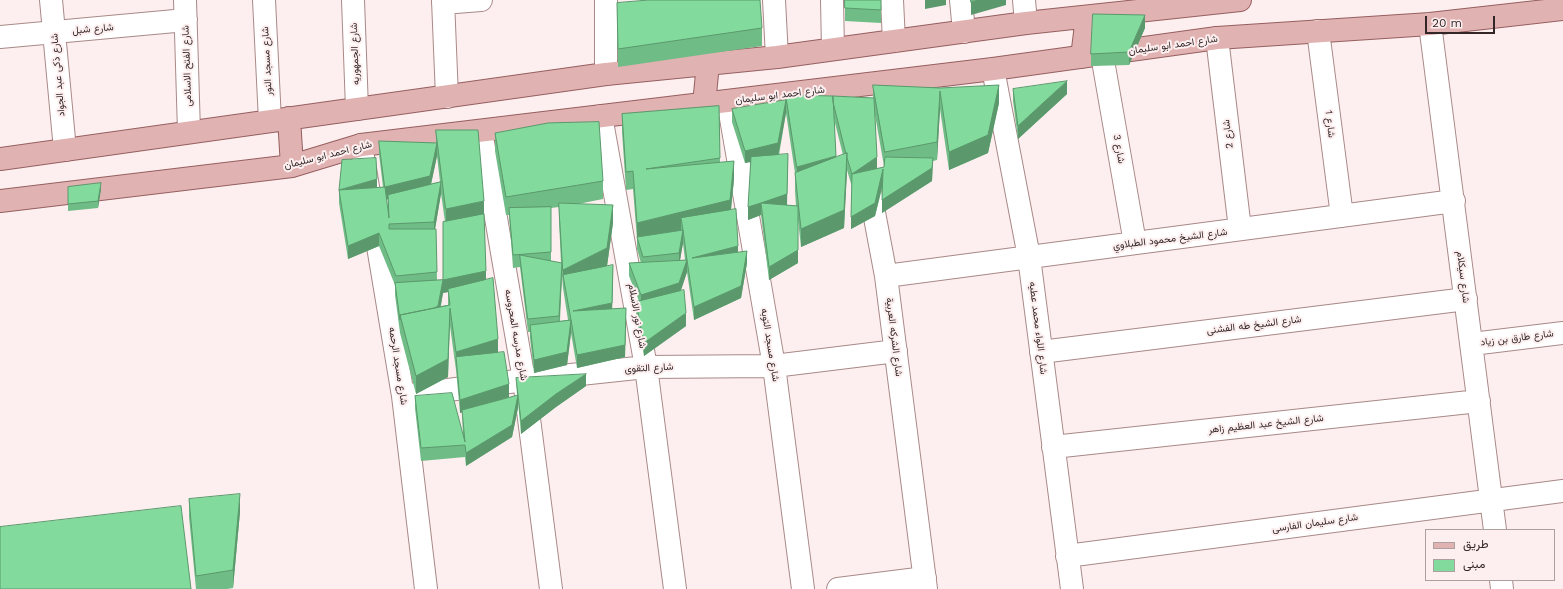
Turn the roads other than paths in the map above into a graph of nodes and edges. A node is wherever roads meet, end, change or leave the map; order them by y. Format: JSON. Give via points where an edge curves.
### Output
{"nodes":[{"id":1,"x":51,"y":0,"type":"edge"},
{"id":2,"x":264,"y":0,"type":"edge"},
{"id":3,"x":353,"y":0,"type":"edge"},
{"id":4,"x":481,"y":0,"type":"edge"},
{"id":5,"x":606,"y":0,"type":"edge"},
{"id":6,"x":774,"y":0,"type":"edge"},
{"id":7,"x":832,"y":0,"type":"edge"},
{"id":8,"x":892,"y":0,"type":"edge"},
{"id":9,"x":961,"y":0,"type":"edge"},
{"id":10,"x":1024,"y":0,"type":"edge"},
{"id":11,"x":1240,"y":0,"type":"edge"},
{"id":12,"x":443,"y":2,"type":"edge"},
{"id":13,"x":1534,"y":6,"type":"edge"},
{"id":14,"x":1563,"y":9,"type":"edge"},
{"id":15,"x":185,"y":10,"type":"edge"},
{"id":16,"x":1086,"y":17,"type":"junction"},
{"id":17,"x":1026,"y":23,"type":"junction"},
{"id":18,"x":1430,"y":24,"type":"junction"},
{"id":19,"x":1318,"y":31,"type":"junction"},
{"id":20,"x":54,"y":32,"type":"junction"},
{"id":21,"x":964,"y":32,"type":"junction"},
{"id":22,"x":0,"y":37,"type":"edge"},
{"id":23,"x":1217,"y":38,"type":"junction"},
{"id":24,"x":894,"y":41,"type":"junction"},
{"id":25,"x":833,"y":49,"type":"junction"},
{"id":26,"x":1092,"y":56,"type":"junction"},
{"id":27,"x":777,"y":57,"type":"junction"},
{"id":28,"x":708,"y":64,"type":"junction"},
{"id":29,"x":992,"y":69,"type":"junction"},
{"id":30,"x":606,"y":74,"type":"junction"},
{"id":31,"x":850,"y":86,"type":"junction"},
{"id":32,"x":447,"y":97,"type":"junction"},
{"id":33,"x":728,"y":102,"type":"junction"},
{"id":34,"x":704,"y":104,"type":"junction"},
{"id":35,"x":357,"y":109,"type":"junction"},
{"id":36,"x":855,"y":109,"type":"edge"},
{"id":37,"x":601,"y":116,"type":"junction"},
{"id":38,"x":279,"y":120,"type":"junction"},
{"id":39,"x":481,"y":130,"type":"junction"},
{"id":40,"x":189,"y":132,"type":"junction"},
{"id":41,"x":361,"y":145,"type":"junction"},
{"id":42,"x":65,"y":150,"type":"junction"},
{"id":43,"x":0,"y":158,"type":"edge"},
{"id":44,"x":292,"y":166,"type":"junction"},
{"id":45,"x":866,"y":170,"type":"edge"},
{"id":46,"x":1454,"y":201,"type":"junction"},
{"id":47,"x":0,"y":202,"type":"edge"},
{"id":48,"x":1342,"y":216,"type":"junction"},
{"id":49,"x":1240,"y":230,"type":"junction"},
{"id":50,"x":1135,"y":243,"type":"junction"},
{"id":51,"x":1029,"y":257,"type":"junction"},
{"id":52,"x":886,"y":276,"type":"junction"},
{"id":53,"x":1466,"y":299,"type":"junction"},
{"id":54,"x":1563,"y":333,"type":"edge"},
{"id":55,"x":1472,"y":344,"type":"junction"},
{"id":56,"x":896,"y":351,"type":"junction"},
{"id":57,"x":1041,"y":352,"type":"junction"},
{"id":58,"x":774,"y":366,"type":"junction"},
{"id":59,"x":646,"y":367,"type":"junction"},
{"id":60,"x":524,"y":380,"type":"junction"},
{"id":61,"x":403,"y":396,"type":"junction"},
{"id":62,"x":1479,"y":401,"type":"junction"},
{"id":63,"x":1053,"y":447,"type":"junction"},
{"id":64,"x":1563,"y":491,"type":"edge"},
{"id":65,"x":1491,"y":499,"type":"junction"},
{"id":66,"x":1495,"y":529,"type":"edge"},
{"id":67,"x":1067,"y":556,"type":"junction"},
{"id":68,"x":925,"y":583,"type":"edge"},
{"id":69,"x":426,"y":589,"type":"edge"},
{"id":70,"x":551,"y":589,"type":"edge"},
{"id":71,"x":675,"y":589,"type":"edge"},
{"id":72,"x":803,"y":589,"type":"edge"},
{"id":73,"x":838,"y":589,"type":"edge"},
{"id":74,"x":1072,"y":589,"type":"edge"}],
"edges":[{"from":1,"to":20,"type":"street","name":"شارع ذكى عبد الجواد"},
{"from":2,"to":38,"type":"street","name":"شارع مسجد النور"},
{"from":3,"to":35,"type":"street","name":"شارع الجمهوريه"},
{"from":4,"to":12,"type":"street"},
{"from":5,"to":30,"type":"street"},
{"from":6,"to":27,"type":"street"},
{"from":7,"to":25,"type":"street"},
{"from":8,"to":24,"type":"street"},
{"from":9,"to":21,"type":"street"},
{"from":10,"to":17,"type":"street"},
{"from":11,"to":16,"type":"main road"},
{"from":12,"to":32,"type":"street"},
{"from":13,"to":14,"type":"main road","name":"شارع احمد ابو سليمان"},
{"from":13,"to":18,"type":"main road","name":"شارع احمد ابو سليمان"},
{"from":15,"to":20,"type":"street","name":"شارع شبل"},
{"from":15,"to":40,"type":"street","name":"شارع الفتح الاسلامى"},
{"from":16,"to":17,"type":"main road"},
{"from":16,"to":26,"type":"main road"},
{"from":17,"to":21,"type":"main road"},
{"from":18,"to":19,"type":"main road","name":"شارع احمد ابو سليمان"},
{"from":18,"to":46,"type":"street","name":"شارع سيكلام"},
{"from":19,"to":23,"type":"main road","name":"شارع احمد ابو سليمان"},
{"from":19,"to":48,"type":"street","name":"شارع 1"},
{"from":20,"to":22,"type":"street","name":"شارع شبل"},
{"from":20,"to":42,"type":"street","name":"شارع ذكى عبد الجواد"},
{"from":21,"to":24,"type":"main road"},
{"from":23,"to":26,"type":"main road","name":"شارع احمد ابو سليمان"},
{"from":23,"to":49,"type":"street","name":"شارع 2"},
{"from":24,"to":25,"type":"main road"},
{"from":25,"to":27,"type":"main road"},
{"from":26,"to":29,"type":"main road","name":"شارع احمد ابو سليمان"},
{"from":26,"to":50,"type":"street","name":"شارع 3"},
{"from":27,"to":28,"type":"main road"},
{"from":28,"to":30,"type":"main road"},
{"from":28,"to":34,"type":"main road"},
{"from":29,"to":31,"type":"main road","name":"شارع احمد ابو سليمان"},
{"from":29,"to":51,"type":"street","name":"شارع اللواء محمد عطيه"},
{"from":30,"to":32,"type":"main road"},
{"from":31,"to":33,"type":"main road","name":"شارع احمد ابو سليمان"},
{"from":31,"to":36,"type":"street"},
{"from":32,"to":35,"type":"main road"},
{"from":33,"to":34,"type":"main road","name":"شارع احمد ابو سليمان"},
{"from":33,"to":58,"type":"street","name":"شارع مسجد التوبه"},
{"from":34,"to":37,"type":"main road","name":"شارع احمد ابو سليمان"},
{"from":35,"to":38,"type":"main road"},
{"from":37,"to":39,"type":"main road","name":"شارع احمد ابو سليمان"},
{"from":37,"to":59,"type":"street","name":"شارع نور الاسلام"},
{"from":38,"to":40,"type":"main road"},
{"from":38,"to":44,"type":"main road"},
{"from":39,"to":41,"type":"main road","name":"شارع احمد ابو سليمان"},
{"from":39,"to":60,"type":"street","name":"شارع مدرسه المحروسه"},
{"from":40,"to":42,"type":"main road"},
{"from":41,"to":44,"type":"main road","name":"شارع احمد ابو سليمان"},
{"from":41,"to":61,"type":"street","name":"شارع مسجد الرحمه"},
{"from":42,"to":43,"type":"main road"},
{"from":44,"to":47,"type":"main road","name":"شارع احمد ابو سليمان"},
{"from":45,"to":52,"type":"street","name":"شارع الشركه العربية"},
{"from":46,"to":48,"type":"street","name":"شارع الشيخ محمود الطبلاوي"},
{"from":46,"to":53,"type":"street","name":"شارع سيكلام"},
{"from":48,"to":49,"type":"street","name":"شارع الشيخ محمود الطبلاوي"},
{"from":49,"to":50,"type":"street","name":"شارع الشيخ محمود الطبلاوي"},
{"from":50,"to":51,"type":"street","name":"شارع الشيخ محمود الطبلاوي"},
{"from":51,"to":52,"type":"street","name":"شارع الشيخ محمود الطبلاوي"},
{"from":51,"to":57,"type":"street","name":"شارع اللواء محمد عطيه"},
{"from":52,"to":56,"type":"street","name":"شارع الشركه العربية"},
{"from":53,"to":55,"type":"street","name":"شارع سيكلام"},
{"from":53,"to":57,"type":"street","name":"شارع الشيخ طه الفشنى"},
{"from":54,"to":55,"type":"street","name":"شارع طارق بن زياد"},
{"from":55,"to":62,"type":"street","name":"شارع سيكلام"},
{"from":56,"to":58,"type":"street","name":"شارع التقوى"},
{"from":56,"to":68,"type":"street","name":"شارع الشركه العربية"},
{"from":57,"to":63,"type":"street","name":"شارع اللواء محمد عطيه"},
{"from":58,"to":59,"type":"street","name":"شارع التقوى"},
{"from":58,"to":72,"type":"street","name":"شارع مسجد التوبه"},
{"from":59,"to":60,"type":"street","name":"شارع التقوى"},
{"from":59,"to":71,"type":"street","name":"شارع نور الاسلام"},
{"from":60,"to":61,"type":"street","name":"شارع التقوى"},
{"from":60,"to":70,"type":"street","name":"شارع مدرسه المحروسه"},
{"from":61,"to":69,"type":"street","name":"شارع مسجد الرحمه"},
{"from":62,"to":63,"type":"street","name":"شارع الشيخ عبد العظيم زاهر"},
{"from":62,"to":65,"type":"street","name":"شارع سيكلام"},
{"from":63,"to":67,"type":"street","name":"شارع اللواء محمد عطيه"},
{"from":64,"to":65,"type":"street","name":"شارع سليمان الفارسى"},
{"from":65,"to":66,"type":"street","name":"شارع سيكلام"},
{"from":65,"to":67,"type":"street","name":"شارع سليمان الفارسى"},
{"from":67,"to":74,"type":"street","name":"شارع اللواء محمد عطيه"},
{"from":68,"to":73,"type":"street"}]}
